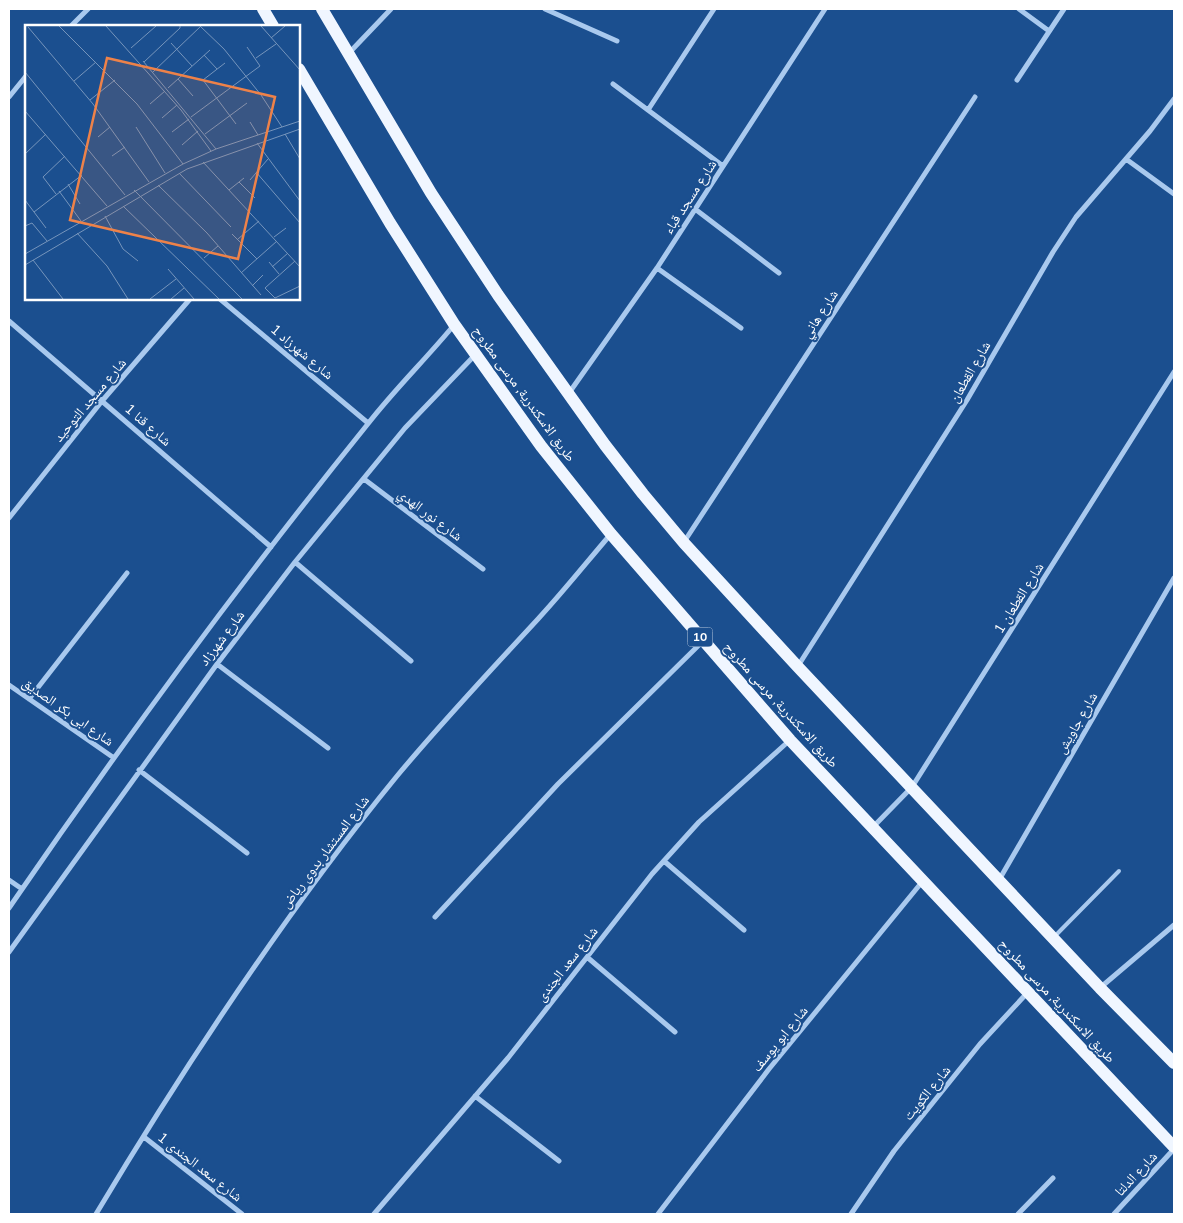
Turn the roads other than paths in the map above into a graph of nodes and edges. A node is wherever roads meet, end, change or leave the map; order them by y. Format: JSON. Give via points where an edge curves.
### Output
{"nodes":[{"id":1,"x":88,"y":9,"type":"edge"},
{"id":2,"x":263,"y":9,"type":"edge"},
{"id":3,"x":322,"y":9,"type":"edge"},
{"id":4,"x":390,"y":9,"type":"edge"},
{"id":5,"x":545,"y":9,"type":"edge"},
{"id":6,"x":714,"y":9,"type":"edge"},
{"id":7,"x":825,"y":9,"type":"edge"},
{"id":8,"x":1019,"y":9,"type":"edge"},
{"id":9,"x":1064,"y":9,"type":"edge"},
{"id":10,"x":554,"y":11,"type":"edge"},
{"id":11,"x":72,"y":25,"type":"edge"},
{"id":12,"x":272,"y":25,"type":"edge"},
{"id":13,"x":1049,"y":31,"type":"junction"},
{"id":14,"x":617,"y":41,"type":"dead end"},
{"id":15,"x":349,"y":54,"type":"junction"},
{"id":16,"x":300,"y":71,"type":"edge"},
{"id":17,"x":25,"y":77,"type":"edge"},
{"id":18,"x":1017,"y":80,"type":"dead end"},
{"id":19,"x":614,"y":84,"type":"dead end"},
{"id":20,"x":9,"y":97,"type":"edge"},
{"id":21,"x":975,"y":97,"type":"dead end"},
{"id":22,"x":1174,"y":99,"type":"edge"},
{"id":23,"x":648,"y":110,"type":"junction"},
{"id":24,"x":1126,"y":159,"type":"junction"},
{"id":25,"x":723,"y":166,"type":"junction"},
{"id":26,"x":1174,"y":194,"type":"edge"},
{"id":27,"x":695,"y":209,"type":"junction"},
{"id":28,"x":657,"y":268,"type":"junction"},
{"id":29,"x":780,"y":273,"type":"dead end"},
{"id":30,"x":189,"y":300,"type":"edge"},
{"id":31,"x":221,"y":300,"type":"edge"},
{"id":32,"x":9,"y":321,"type":"edge"},
{"id":33,"x":454,"y":324,"type":"junction"},
{"id":34,"x":741,"y":328,"type":"dead end"},
{"id":35,"x":475,"y":356,"type":"junction"},
{"id":36,"x":1174,"y":372,"type":"edge"},
{"id":37,"x":568,"y":394,"type":"junction"},
{"id":38,"x":102,"y":401,"type":"junction"},
{"id":39,"x":368,"y":423,"type":"junction"},
{"id":40,"x":364,"y":478,"type":"junction"},
{"id":41,"x":9,"y":518,"type":"edge"},
{"id":42,"x":611,"y":534,"type":"junction"},
{"id":43,"x":684,"y":542,"type":"junction"},
{"id":44,"x":271,"y":547,"type":"junction"},
{"id":45,"x":295,"y":562,"type":"junction"},
{"id":46,"x":483,"y":568,"type":"dead end"},
{"id":47,"x":127,"y":573,"type":"dead end"},
{"id":48,"x":1174,"y":578,"type":"edge"},
{"id":49,"x":703,"y":641,"type":"junction"},
{"id":50,"x":411,"y":661,"type":"dead end"},
{"id":51,"x":217,"y":664,"type":"junction"},
{"id":52,"x":798,"y":667,"type":"junction"},
{"id":53,"x":9,"y":686,"type":"edge"},
{"id":54,"x":29,"y":699,"type":"junction"},
{"id":55,"x":790,"y":740,"type":"junction"},
{"id":56,"x":328,"y":748,"type":"dead end"},
{"id":57,"x":114,"y":758,"type":"junction"},
{"id":58,"x":139,"y":770,"type":"junction"},
{"id":59,"x":912,"y":788,"type":"junction"},
{"id":60,"x":873,"y":827,"type":"junction"},
{"id":61,"x":247,"y":853,"type":"dead end"},
{"id":62,"x":664,"y":861,"type":"junction"},
{"id":63,"x":1119,"y":871,"type":"dead end"},
{"id":64,"x":9,"y":880,"type":"edge"},
{"id":65,"x":999,"y":880,"type":"junction"},
{"id":66,"x":924,"y":881,"type":"junction"},
{"id":67,"x":22,"y":889,"type":"junction"},
{"id":68,"x":9,"y":908,"type":"edge"},
{"id":69,"x":435,"y":917,"type":"dead end"},
{"id":70,"x":1174,"y":925,"type":"edge"},
{"id":71,"x":744,"y":930,"type":"dead end"},
{"id":72,"x":1053,"y":937,"type":"junction"},
{"id":73,"x":9,"y":952,"type":"edge"},
{"id":74,"x":587,"y":957,"type":"junction"},
{"id":75,"x":1100,"y":988,"type":"junction"},
{"id":76,"x":1028,"y":992,"type":"junction"},
{"id":77,"x":675,"y":1032,"type":"dead end"},
{"id":78,"x":1174,"y":1063,"type":"edge"},
{"id":79,"x":475,"y":1096,"type":"junction"},
{"id":80,"x":144,"y":1137,"type":"junction"},
{"id":81,"x":1174,"y":1148,"type":"edge"},
{"id":82,"x":559,"y":1161,"type":"dead end"},
{"id":83,"x":1053,"y":1178,"type":"dead end"},
{"id":84,"x":96,"y":1214,"type":"edge"},
{"id":85,"x":242,"y":1214,"type":"edge"},
{"id":86,"x":374,"y":1214,"type":"edge"},
{"id":87,"x":658,"y":1214,"type":"edge"},
{"id":88,"x":851,"y":1214,"type":"edge"},
{"id":89,"x":1018,"y":1214,"type":"edge"},
{"id":90,"x":1114,"y":1214,"type":"edge"}],
"edges":[{"from":1,"to":11,"type":"street"},
{"from":2,"to":12,"type":"main road"},
{"from":3,"to":15,"type":"main road"},
{"from":4,"to":15,"type":"street"},
{"from":5,"to":10,"type":"street"},
{"from":6,"to":23,"type":"street"},
{"from":7,"to":25,"type":"street","name":"شارع مسجد قباء"},
{"from":8,"to":13,"type":"street"},
{"from":9,"to":13,"type":"street"},
{"from":10,"to":14,"type":"street"},
{"from":13,"to":18,"type":"street"},
{"from":15,"to":37,"type":"main road","via":[[431,193]]},
{"from":16,"to":33,"type":"main road","name":"طريق الاسكندرية, مرسى مطروح","number":"10"},
{"from":17,"to":20,"type":"street"},
{"from":19,"to":23,"type":"street"},
{"from":21,"to":43,"type":"street","name":"شارع هاني"},
{"from":22,"to":24,"type":"street","name":"شارع القطعان"},
{"from":23,"to":25,"type":"street"},
{"from":24,"to":26,"type":"street"},
{"from":24,"to":52,"type":"street","name":"شارع القطعان","via":[[1076,218],[1053,252],[967,400]]},
{"from":25,"to":27,"type":"street","name":"شارع مسجد قباء"},
{"from":27,"to":28,"type":"street","name":"شارع مسجد قباء"},
{"from":27,"to":29,"type":"street"},
{"from":28,"to":34,"type":"street"},
{"from":28,"to":37,"type":"street","name":"شارع مسجد قباء"},
{"from":30,"to":38,"type":"street","name":"شارع مسجد التوحيد"},
{"from":31,"to":39,"type":"street","name":"شارع شهرزاد 1"},
{"from":32,"to":38,"type":"street","name":"شارع قنا 1"},
{"from":33,"to":35,"type":"main road","name":"طريق الاسكندرية, مرسى مطروح","number":"10"},
{"from":33,"to":39,"type":"street","name":"شارع شهرزاد"},
{"from":35,"to":40,"type":"street","name":"شارع شهرزاد","via":[[405,428]]},
{"from":35,"to":42,"type":"main road","name":"طريق الاسكندرية, مرسى مطروح","number":"10"},
{"from":36,"to":59,"type":"street","name":"شارع القطعان 1"},
{"from":37,"to":43,"type":"main road","via":[[643,494]]},
{"from":38,"to":41,"type":"street","name":"شارع مسجد التوحيد"},
{"from":38,"to":44,"type":"street","name":"شارع قنا 1"},
{"from":39,"to":44,"type":"street","name":"شارع شهرزاد"},
{"from":40,"to":45,"type":"street","name":"شارع شهرزاد"},
{"from":40,"to":46,"type":"street","name":"شارع نور الهدي"},
{"from":42,"to":49,"type":"main road","name":"طريق الاسكندرية, مرسى مطروح","number":"10"},
{"from":42,"to":80,"type":"street","name":"شارع المستشار بدوى رياض","via":[[467,695],[332,859],[214,1025]]},
{"from":43,"to":52,"type":"main road"},
{"from":44,"to":57,"type":"street","name":"شارع شهرزاد"},
{"from":45,"to":50,"type":"street"},
{"from":45,"to":51,"type":"street","name":"شارع شهرزاد"},
{"from":47,"to":54,"type":"street"},
{"from":48,"to":65,"type":"street","name":"شارع جاويش"},
{"from":49,"to":55,"type":"main road","name":"طريق الاسكندرية, مرسى مطروح","number":"10"},
{"from":49,"to":69,"type":"street","via":[[558,784]]},
{"from":51,"to":56,"type":"street"},
{"from":51,"to":58,"type":"street","name":"شارع شهرزاد"},
{"from":52,"to":59,"type":"main road"},
{"from":53,"to":54,"type":"street","name":"شارع ابى بكر الصديق"},
{"from":54,"to":57,"type":"street","name":"شارع ابى بكر الصديق"},
{"from":55,"to":60,"type":"main road","name":"طريق الاسكندرية, مرسى مطروح","number":"10"},
{"from":55,"to":62,"type":"street","name":"شارع سعد الجندى","via":[[699,822]]},
{"from":57,"to":67,"type":"street","name":"شارع شهرزاد"},
{"from":58,"to":61,"type":"street"},
{"from":58,"to":73,"type":"street","name":"شارع شهرزاد"},
{"from":59,"to":60,"type":"street","name":"شارع القطعان 1"},
{"from":59,"to":65,"type":"main road"},
{"from":60,"to":66,"type":"main road","name":"طريق الاسكندرية, مرسى مطروح","number":"10"},
{"from":62,"to":71,"type":"street"},
{"from":62,"to":74,"type":"street","name":"شارع سعد الجندى"},
{"from":63,"to":72,"type":"lane"},
{"from":64,"to":67,"type":"street"},
{"from":65,"to":72,"type":"main road"},
{"from":66,"to":76,"type":"main road","name":"طريق الاسكندرية, مرسى مطروح","number":"10"},
{"from":66,"to":87,"type":"street","name":"شارع ابو يوسف","via":[[769,1069]]},
{"from":67,"to":68,"type":"street","name":"شارع شهرزاد"},
{"from":70,"to":75,"type":"street"},
{"from":72,"to":75,"type":"main road"},
{"from":74,"to":77,"type":"street"},
{"from":74,"to":79,"type":"street","name":"شارع سعد الجندى"},
{"from":75,"to":78,"type":"main road"},
{"from":76,"to":81,"type":"main road","name":"طريق الاسكندرية, مرسى مطروح","number":"10"},
{"from":76,"to":88,"type":"street","name":"شارع الكويت","via":[[980,1044],[894,1151]]},
{"from":79,"to":82,"type":"street"},
{"from":79,"to":86,"type":"street","name":"شارع سعد الجندى"},
{"from":80,"to":84,"type":"street","name":"شارع المستشار بدوى رياض"},
{"from":80,"to":85,"type":"street","name":"شارع سعد الجندى 1"},
{"from":81,"to":90,"type":"street","name":"شارع الدلتا"},
{"from":83,"to":89,"type":"street"}]}
